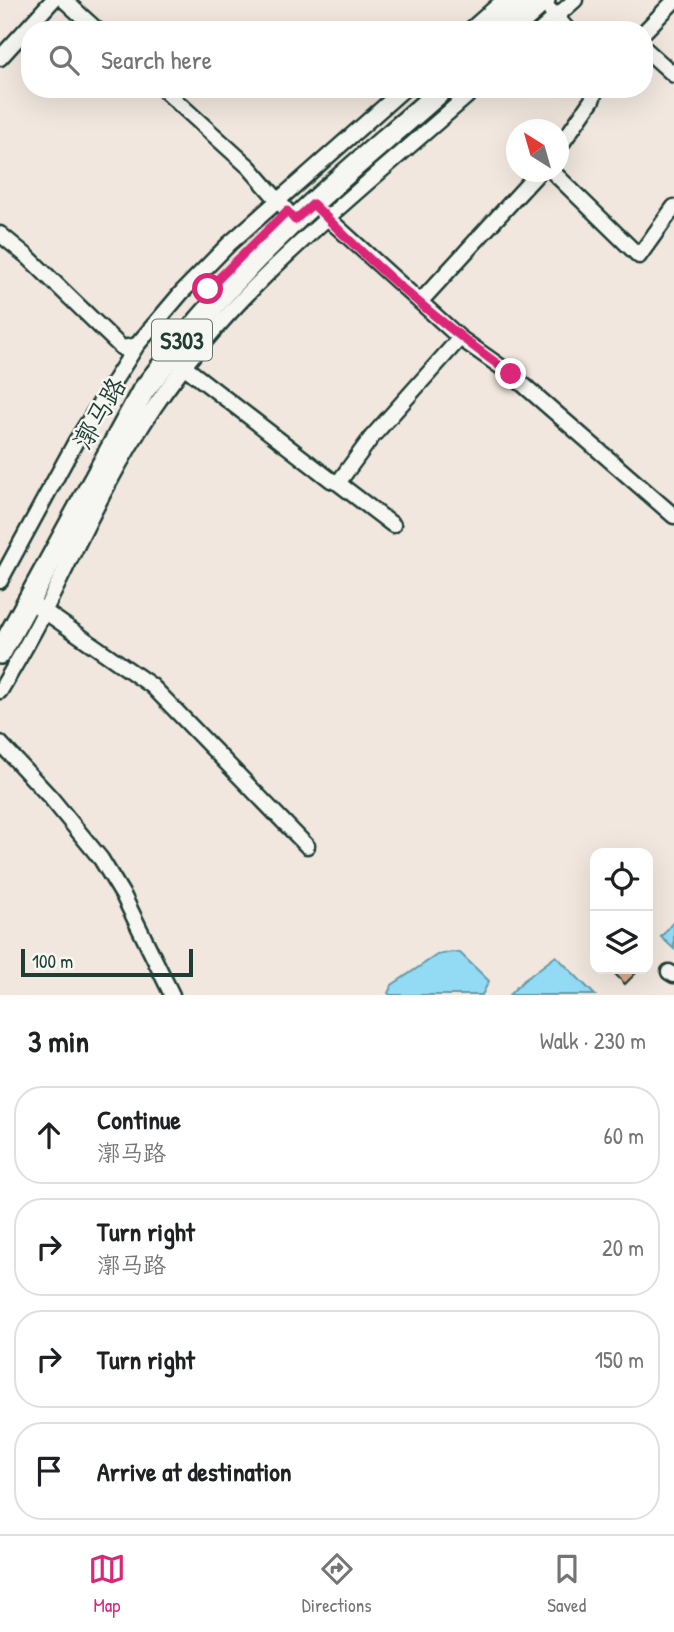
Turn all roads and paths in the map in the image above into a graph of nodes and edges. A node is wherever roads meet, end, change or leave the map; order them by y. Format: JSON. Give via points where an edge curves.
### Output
{"nodes":[{"id":1,"x":52,"y":0,"type":"edge"},
{"id":2,"x":64,"y":0,"type":"edge"},
{"id":3,"x":504,"y":0,"type":"edge"},
{"id":4,"x":575,"y":0,"type":"edge"},
{"id":5,"x":674,"y":1,"type":"edge"},
{"id":6,"x":542,"y":4,"type":"edge"},
{"id":7,"x":33,"y":21,"type":"edge"},
{"id":8,"x":87,"y":21,"type":"edge"},
{"id":9,"x":480,"y":21,"type":"edge"},
{"id":10,"x":509,"y":21,"type":"edge"},
{"id":11,"x":521,"y":21,"type":"edge"},
{"id":12,"x":559,"y":21,"type":"edge"},
{"id":13,"x":653,"y":23,"type":"edge"},
{"id":14,"x":21,"y":35,"type":"edge"},
{"id":15,"x":653,"y":56,"type":"edge"},
{"id":16,"x":0,"y":58,"type":"edge"},
{"id":17,"x":674,"y":75,"type":"edge"},
{"id":18,"x":173,"y":98,"type":"edge"},
{"id":19,"x":395,"y":98,"type":"edge"},
{"id":20,"x":414,"y":98,"type":"edge"},
{"id":21,"x":434,"y":98,"type":"edge"},
{"id":22,"x":464,"y":98,"type":"edge"},
{"id":23,"x":593,"y":98,"type":"edge"},
{"id":24,"x":569,"y":133,"type":"edge"},
{"id":25,"x":530,"y":182,"type":"edge"},
{"id":26,"x":563,"y":182,"type":"edge"},
{"id":27,"x":674,"y":208,"type":"edge"},
{"id":28,"x":286,"y":210,"type":"junction"},
{"id":29,"x":320,"y":211,"type":"junction"},
{"id":30,"x":0,"y":234,"type":"edge"},
{"id":31,"x":420,"y":302,"type":"junction"},
{"id":32,"x":460,"y":338,"type":"junction"},
{"id":33,"x":138,"y":345,"type":"junction"},
{"id":34,"x":177,"y":361,"type":"junction"},
{"id":35,"x":338,"y":483,"type":"junction"},
{"id":36,"x":674,"y":516,"type":"edge"},
{"id":37,"x":393,"y":525,"type":"dead end"},
{"id":38,"x":0,"y":581,"type":"edge"},
{"id":39,"x":36,"y":606,"type":"junction"},
{"id":40,"x":0,"y":626,"type":"edge"},
{"id":41,"x":0,"y":653,"type":"edge"},
{"id":42,"x":0,"y":691,"type":"edge"},
{"id":43,"x":0,"y":743,"type":"edge"},
{"id":44,"x":307,"y":846,"type":"dead end"},
{"id":45,"x":172,"y":995,"type":"edge"}],
"edges":[{"from":1,"to":7,"type":"street"},
{"from":2,"to":8,"type":"street"},
{"from":3,"to":9,"type":"street"},
{"from":4,"to":6,"type":"street"},
{"from":5,"to":13,"type":"street"},
{"from":6,"to":10,"type":"main road"},
{"from":6,"to":11,"type":"main road"},
{"from":6,"to":12,"type":"street"},
{"from":14,"to":16,"type":"street"},
{"from":15,"to":17,"type":"street"},
{"from":18,"to":28,"type":"street","via":[[249,167]]},
{"from":19,"to":28,"type":"street"},
{"from":20,"to":28,"type":"main road","name":"漷马路","number":"S303"},
{"from":21,"to":29,"type":"main road","name":"漷马路","number":"S303"},
{"from":22,"to":29,"type":"street"},
{"from":23,"to":24,"type":"street"},
{"from":25,"to":31,"type":"street"},
{"from":26,"to":27,"type":"street","via":[[639,256]]},
{"from":28,"to":29,"type":"main road","name":"漷马路","number":"S303"},
{"from":28,"to":33,"type":"street","via":[[182,292]]},
{"from":28,"to":34,"type":"main road","name":"漷马路","number":"S303"},
{"from":28,"to":40,"type":"main road","name":"漷马路","number":"S303","via":[[208,289],[132,385]]},
{"from":29,"to":31,"type":"street"},
{"from":29,"to":34,"type":"street"},
{"from":30,"to":33,"type":"street","via":[[122,348]]},
{"from":31,"to":32,"type":"street"},
{"from":32,"to":35,"type":"street","via":[[371,438]]},
{"from":32,"to":36,"type":"street","via":[[511,374]]},
{"from":33,"to":38,"type":"street","via":[[76,440]]},
{"from":34,"to":35,"type":"street"},
{"from":34,"to":39,"type":"main road","name":"漷马路","number":"S303","via":[[143,391]]},
{"from":35,"to":37,"type":"street"},
{"from":39,"to":41,"type":"main road","name":"漷马路","number":"S303"},
{"from":39,"to":42,"type":"street"},
{"from":39,"to":44,"type":"street","via":[[152,686]]},
{"from":43,"to":45,"type":"street","via":[[101,859]]}]}
